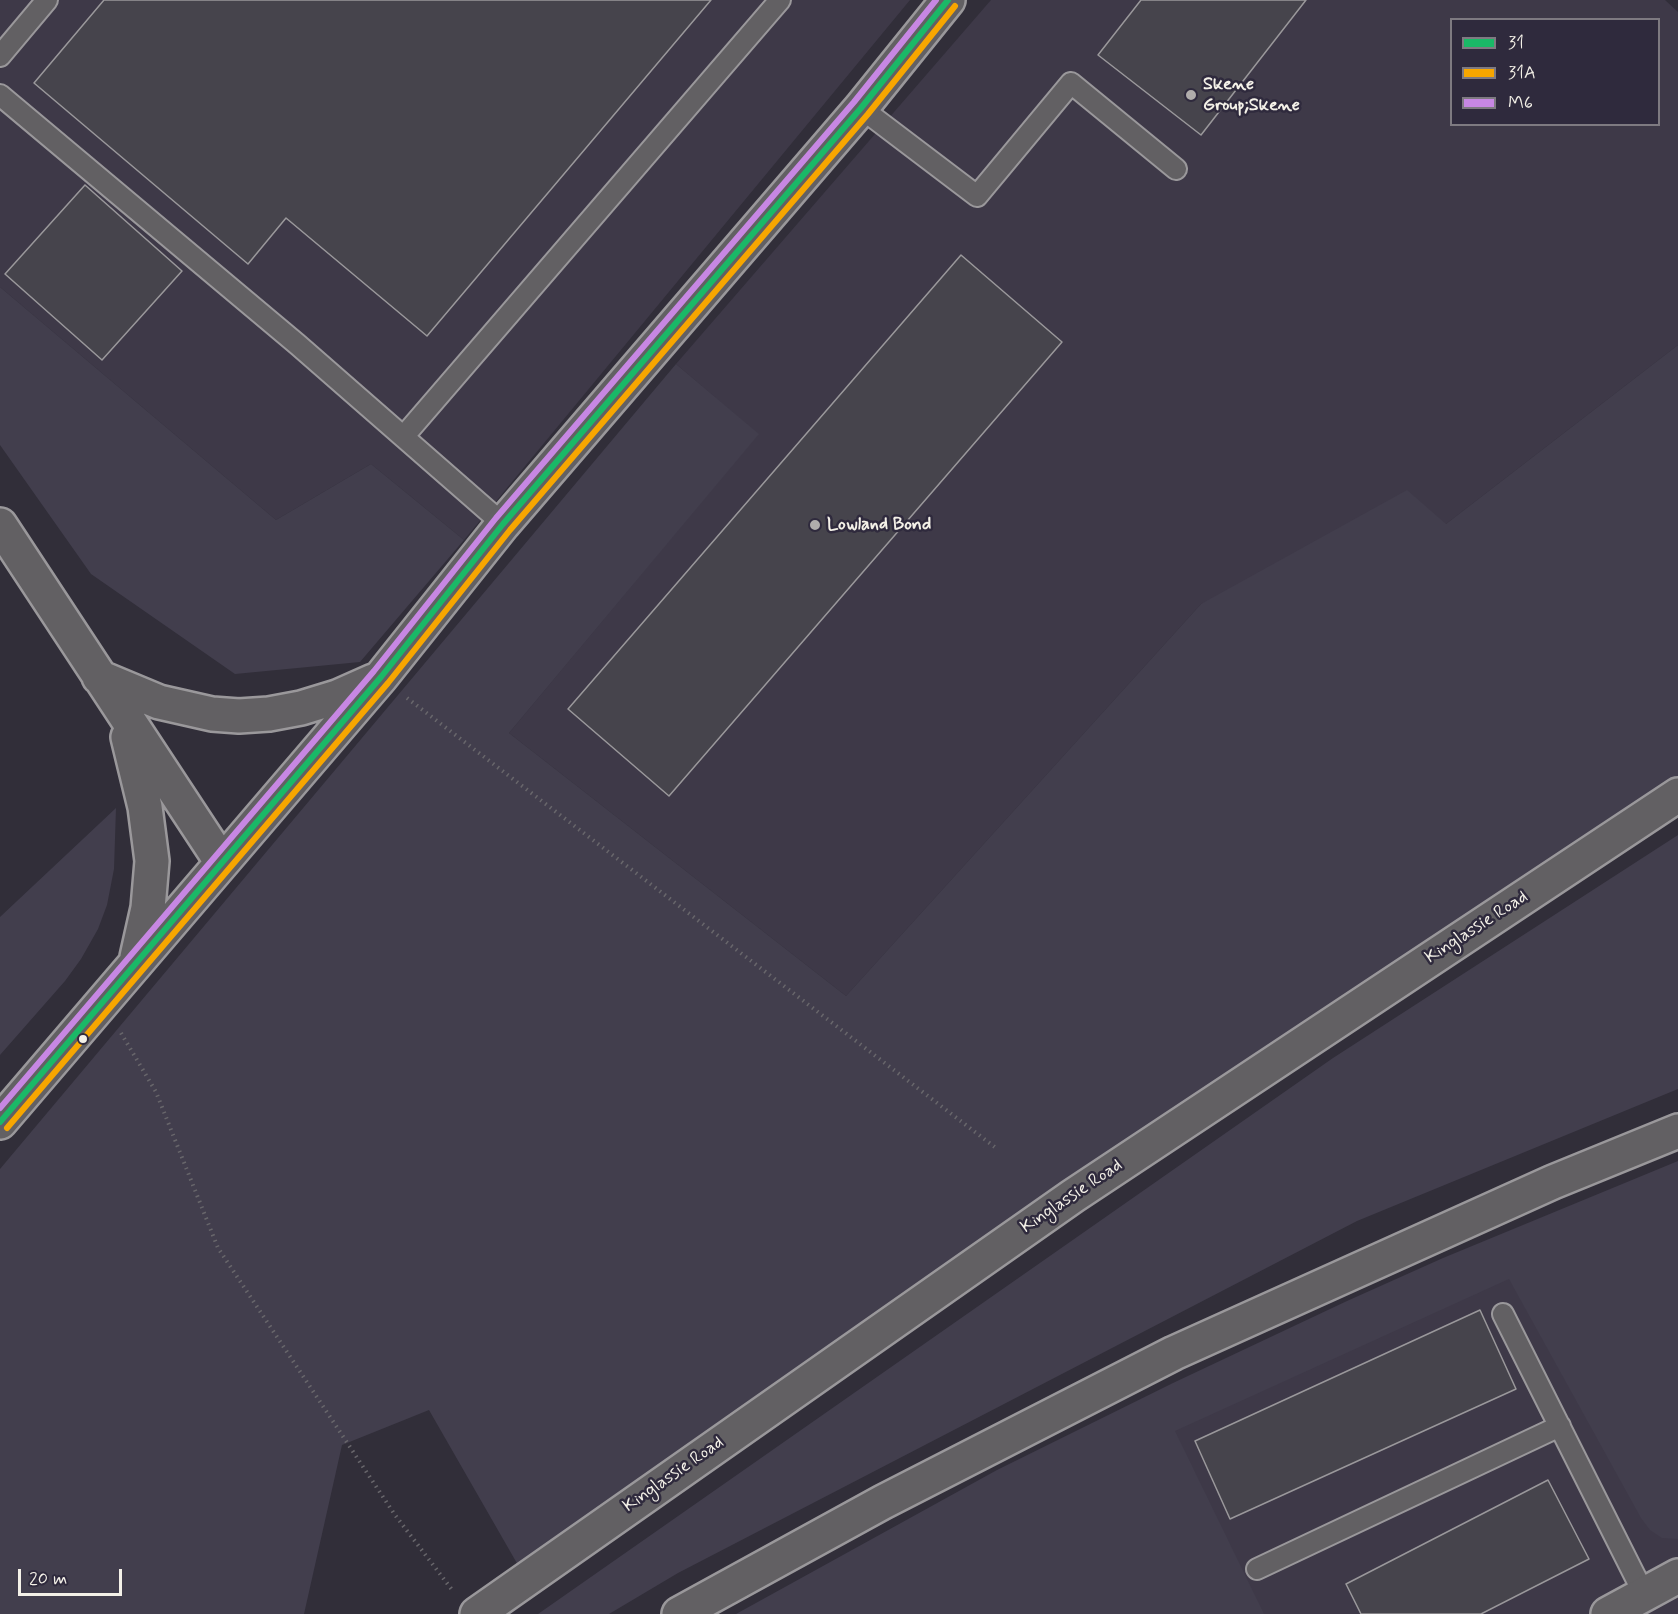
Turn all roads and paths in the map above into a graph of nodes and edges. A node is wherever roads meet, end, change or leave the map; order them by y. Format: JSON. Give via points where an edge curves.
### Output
{"nodes":[{"id":1,"x":47,"y":0,"type":"edge"},
{"id":2,"x":780,"y":0,"type":"edge"},
{"id":3,"x":948,"y":0,"type":"edge"},
{"id":4,"x":0,"y":56,"type":"edge"},
{"id":5,"x":0,"y":95,"type":"edge"},
{"id":6,"x":861,"y":108,"type":"junction"},
{"id":7,"x":1176,"y":168,"type":"dead end"},
{"id":8,"x":404,"y":436,"type":"junction"},
{"id":9,"x":503,"y":524,"type":"junction"},
{"id":10,"x":0,"y":525,"type":"edge"},
{"id":11,"x":99,"y":676,"type":"junction"},
{"id":12,"x":381,"y":677,"type":"junction"},
{"id":13,"x":120,"y":709,"type":"junction"},
{"id":14,"x":1678,"y":795,"type":"edge"},
{"id":15,"x":221,"y":861,"type":"junction"},
{"id":16,"x":135,"y":965,"type":"junction"},
{"id":17,"x":98,"y":1009,"type":"junction"},
{"id":18,"x":0,"y":1122,"type":"edge"},
{"id":19,"x":1678,"y":1131,"type":"edge"},
{"id":20,"x":996,"y":1148,"type":"dead end"},
{"id":21,"x":1503,"y":1314,"type":"dead end"},
{"id":22,"x":1560,"y":1426,"type":"junction"},
{"id":23,"x":1257,"y":1569,"type":"dead end"},
{"id":24,"x":1678,"y":1576,"type":"edge"},
{"id":25,"x":444,"y":1580,"type":"dead end"},
{"id":26,"x":1644,"y":1594,"type":"junction"},
{"id":27,"x":477,"y":1614,"type":"edge"},
{"id":28,"x":679,"y":1614,"type":"edge"},
{"id":29,"x":1608,"y":1614,"type":"edge"}],
"edges":[{"from":1,"to":4,"type":"lane"},
{"from":2,"to":8,"type":"lane"},
{"from":3,"to":6,"type":"street"},
{"from":5,"to":8,"type":"lane"},
{"from":6,"to":7,"type":"lane","via":[[977,196],[1071,83]]},
{"from":6,"to":9,"type":"street"},
{"from":8,"to":9,"type":"lane"},
{"from":9,"to":12,"type":"street"},
{"from":10,"to":11,"type":"street"},
{"from":11,"to":12,"type":"street","via":[[159,702],[239,716],[301,708]]},
{"from":11,"to":13,"type":"street"},
{"from":12,"to":15,"type":"street"},
{"from":12,"to":20,"type":"path"},
{"from":13,"to":15,"type":"street"},
{"from":13,"to":16,"type":"street","via":[[137,769],[152,861],[148,908]]},
{"from":14,"to":27,"type":"street","name":"Kinglassie Road","via":[[1073,1196]]},
{"from":15,"to":16,"type":"street"},
{"from":16,"to":17,"type":"street"},
{"from":17,"to":18,"type":"street"},
{"from":17,"to":25,"type":"path","via":[[125,1038],[156,1092],[218,1248],[395,1515]]},
{"from":19,"to":28,"type":"street","via":[[1553,1182],[1174,1353],[883,1502]]},
{"from":21,"to":22,"type":"lane"},
{"from":22,"to":23,"type":"lane"},
{"from":22,"to":26,"type":"lane"},
{"from":24,"to":26,"type":"street"},
{"from":26,"to":29,"type":"street"}]}
